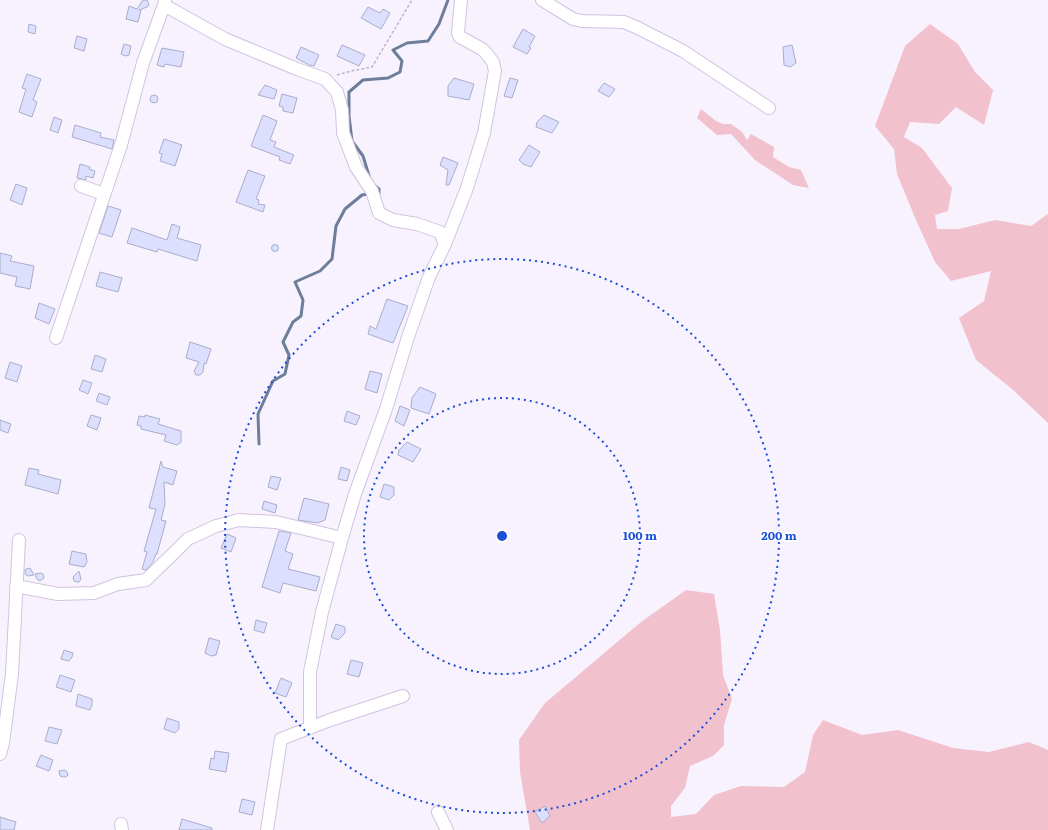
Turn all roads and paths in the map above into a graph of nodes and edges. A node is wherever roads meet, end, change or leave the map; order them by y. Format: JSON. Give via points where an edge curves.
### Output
{"nodes":[{"id":1,"x":412,"y":0,"type":"edge"},
{"id":2,"x":461,"y":0,"type":"edge"},
{"id":3,"x":542,"y":0,"type":"edge"},
{"id":4,"x":164,"y":3,"type":"edge"},
{"id":5,"x":325,"y":79,"type":"junction"},
{"id":6,"x":769,"y":108,"type":"dead end"},
{"id":7,"x":81,"y":186,"type":"dead end"},
{"id":8,"x":104,"y":194,"type":"junction"},
{"id":9,"x":445,"y":244,"type":"junction"},
{"id":10,"x":56,"y":338,"type":"dead end"},
{"id":11,"x":342,"y":538,"type":"junction"},
{"id":12,"x":19,"y":540,"type":"dead end"},
{"id":13,"x":16,"y":586,"type":"junction"},
{"id":14,"x":403,"y":696,"type":"dead end"},
{"id":15,"x":310,"y":728,"type":"junction"},
{"id":16,"x":0,"y":754,"type":"edge"},
{"id":17,"x":438,"y":812,"type":"dead end"},
{"id":18,"x":267,"y":830,"type":"edge"},
{"id":19,"x":447,"y":830,"type":"edge"}],
"edges":[{"from":1,"to":5,"type":"path","via":[[372,67]]},
{"from":2,"to":9,"type":"street","via":[[458,33],[460,37],[486,53],[493,62],[495,71],[484,133],[467,188]]},
{"from":3,"to":6,"type":"street","via":[[573,19],[624,22],[638,28],[684,51]]},
{"from":4,"to":5,"type":"street","via":[[225,39]]},
{"from":4,"to":8,"type":"street","via":[[143,63],[121,145]]},
{"from":5,"to":9,"type":"street","via":[[337,92],[344,133],[356,168],[372,191],[379,212],[393,220],[417,224],[440,232]]},
{"from":7,"to":8,"type":"street"},
{"from":8,"to":10,"type":"street"},
{"from":9,"to":11,"type":"street","via":[[429,277],[413,322]]},
{"from":11,"to":13,"type":"street","via":[[276,522],[239,520],[216,526],[188,539],[146,580],[118,584],[94,593],[58,594]]},
{"from":11,"to":15,"type":"street","via":[[322,612],[310,672]]},
{"from":12,"to":13,"type":"street"},
{"from":13,"to":16,"type":"street","via":[[12,674]]},
{"from":14,"to":15,"type":"street"},
{"from":15,"to":18,"type":"street","via":[[281,739]]},
{"from":17,"to":19,"type":"street"}]}
